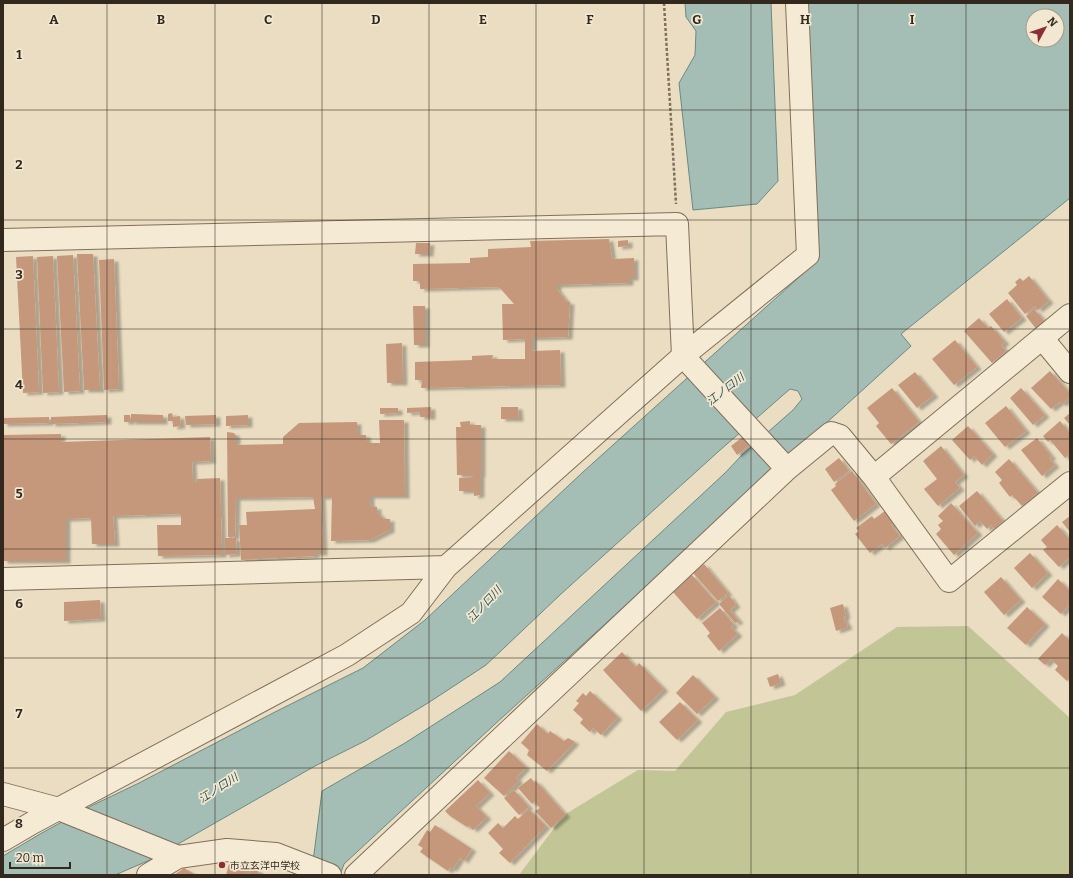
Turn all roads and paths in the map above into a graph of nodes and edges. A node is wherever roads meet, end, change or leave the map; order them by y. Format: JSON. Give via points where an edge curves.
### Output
{"nodes":[{"id":1,"x":664,"y":3,"type":"edge"},
{"id":2,"x":797,"y":3,"type":"edge"},
{"id":3,"x":677,"y":224,"type":"junction"},
{"id":4,"x":3,"y":240,"type":"edge"},
{"id":5,"x":1070,"y":315,"type":"edge"},
{"id":6,"x":1042,"y":338,"type":"junction"},
{"id":7,"x":683,"y":356,"type":"junction"},
{"id":8,"x":1070,"y":372,"type":"edge"},
{"id":9,"x":787,"y":469,"type":"junction"},
{"id":10,"x":874,"y":477,"type":"junction"},
{"id":11,"x":1070,"y":483,"type":"edge"},
{"id":12,"x":446,"y":567,"type":"junction"},
{"id":13,"x":3,"y":579,"type":"edge"},
{"id":14,"x":3,"y":794,"type":"edge"},
{"id":15,"x":59,"y":809,"type":"junction"},
{"id":16,"x":3,"y":840,"type":"edge"},
{"id":17,"x":178,"y":857,"type":"junction"},
{"id":18,"x":148,"y":875,"type":"edge"},
{"id":19,"x":330,"y":875,"type":"edge"},
{"id":20,"x":356,"y":875,"type":"edge"}],
"edges":[{"from":1,"to":3,"type":"path"},
{"from":2,"to":7,"type":"street","via":[[808,255]]},
{"from":3,"to":4,"type":"street"},
{"from":3,"to":7,"type":"street"},
{"from":5,"to":6,"type":"street"},
{"from":6,"to":8,"type":"street"},
{"from":6,"to":10,"type":"street"},
{"from":7,"to":9,"type":"street"},
{"from":7,"to":12,"type":"street"},
{"from":9,"to":10,"type":"street","via":[[831,433],[840,436]]},
{"from":9,"to":20,"type":"street"},
{"from":10,"to":11,"type":"street","via":[[949,581]]},
{"from":12,"to":13,"type":"street"},
{"from":12,"to":15,"type":"street","via":[[411,613],[347,655]]},
{"from":14,"to":15,"type":"street"},
{"from":15,"to":16,"type":"street"},
{"from":15,"to":17,"type":"street"},
{"from":17,"to":18,"type":"street"},
{"from":17,"to":19,"type":"street","via":[[227,850],[276,854]]}]}
